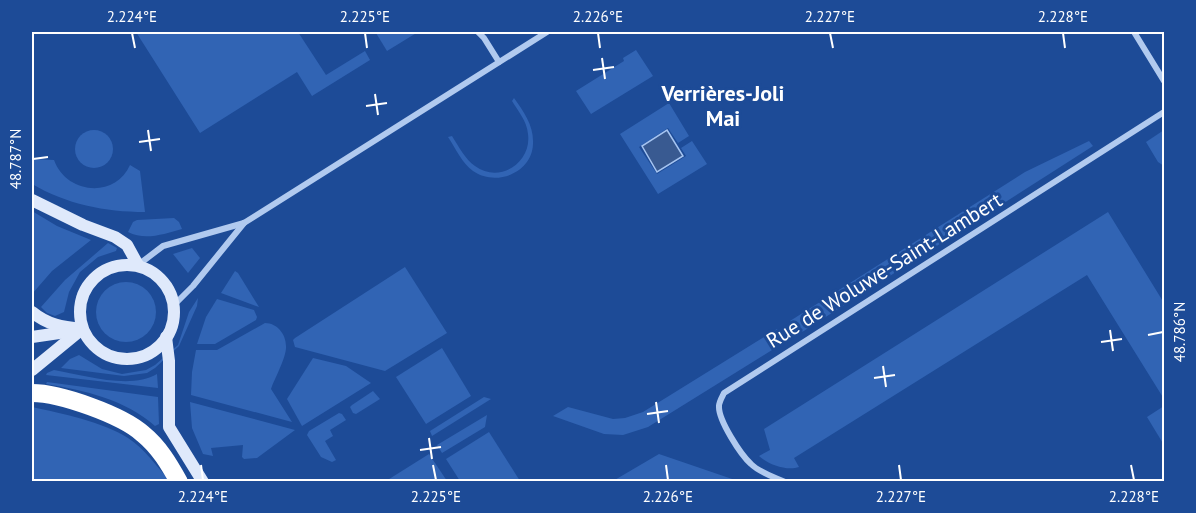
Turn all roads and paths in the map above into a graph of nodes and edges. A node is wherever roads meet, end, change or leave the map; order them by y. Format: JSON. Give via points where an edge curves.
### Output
{"nodes":[{"id":1,"x":478,"y":32,"type":"edge"},
{"id":2,"x":548,"y":32,"type":"edge"},
{"id":3,"x":1134,"y":32,"type":"edge"},
{"id":4,"x":499,"y":62,"type":"junction"},
{"id":5,"x":1164,"y":81,"type":"edge"},
{"id":6,"x":1164,"y":112,"type":"edge"},
{"id":7,"x":32,"y":200,"type":"edge"},
{"id":8,"x":244,"y":223,"type":"junction"},
{"id":9,"x":138,"y":265,"type":"junction"},
{"id":10,"x":173,"y":306,"type":"junction"},
{"id":11,"x":32,"y":312,"type":"edge"},
{"id":12,"x":82,"y":329,"type":"junction"},
{"id":13,"x":166,"y":337,"type":"junction"},
{"id":14,"x":32,"y":338,"type":"edge"},
{"id":15,"x":32,"y":370,"type":"edge"},
{"id":16,"x":32,"y":393,"type":"edge"},
{"id":17,"x":180,"y":482,"type":"edge"},
{"id":18,"x":203,"y":482,"type":"edge"},
{"id":19,"x":785,"y":482,"type":"edge"}],
"edges":[{"from":1,"to":4,"type":"street"},
{"from":2,"to":4,"type":"street"},
{"from":3,"to":5,"type":"street"},
{"from":4,"to":8,"type":"street"},
{"from":6,"to":19,"type":"street","name":"Rue de Woluwe-Saint-Lambert","via":[[724,393],[719,406],[721,419],[750,464]]},
{"from":7,"to":9,"type":"main road","via":[[115,237],[128,245]]},
{"from":8,"to":9,"type":"street","via":[[163,246]]},
{"from":8,"to":10,"type":"street"},
{"from":9,"to":10,"type":"main road","via":[[161,280]]},
{"from":9,"to":12,"type":"main road","via":[[108,269],[86,288],[81,301]]},
{"from":10,"to":13,"type":"main road"},
{"from":11,"to":12,"type":"main road","via":[[58,327]]},
{"from":12,"to":13,"type":"main road","via":[[90,342],[115,357],[144,356]]},
{"from":12,"to":14,"type":"main road"},
{"from":12,"to":15,"type":"main road"},
{"from":13,"to":18,"type":"main road","via":[[169,426]]},
{"from":16,"to":17,"type":"highway","via":[[67,399],[141,431]]}]}
